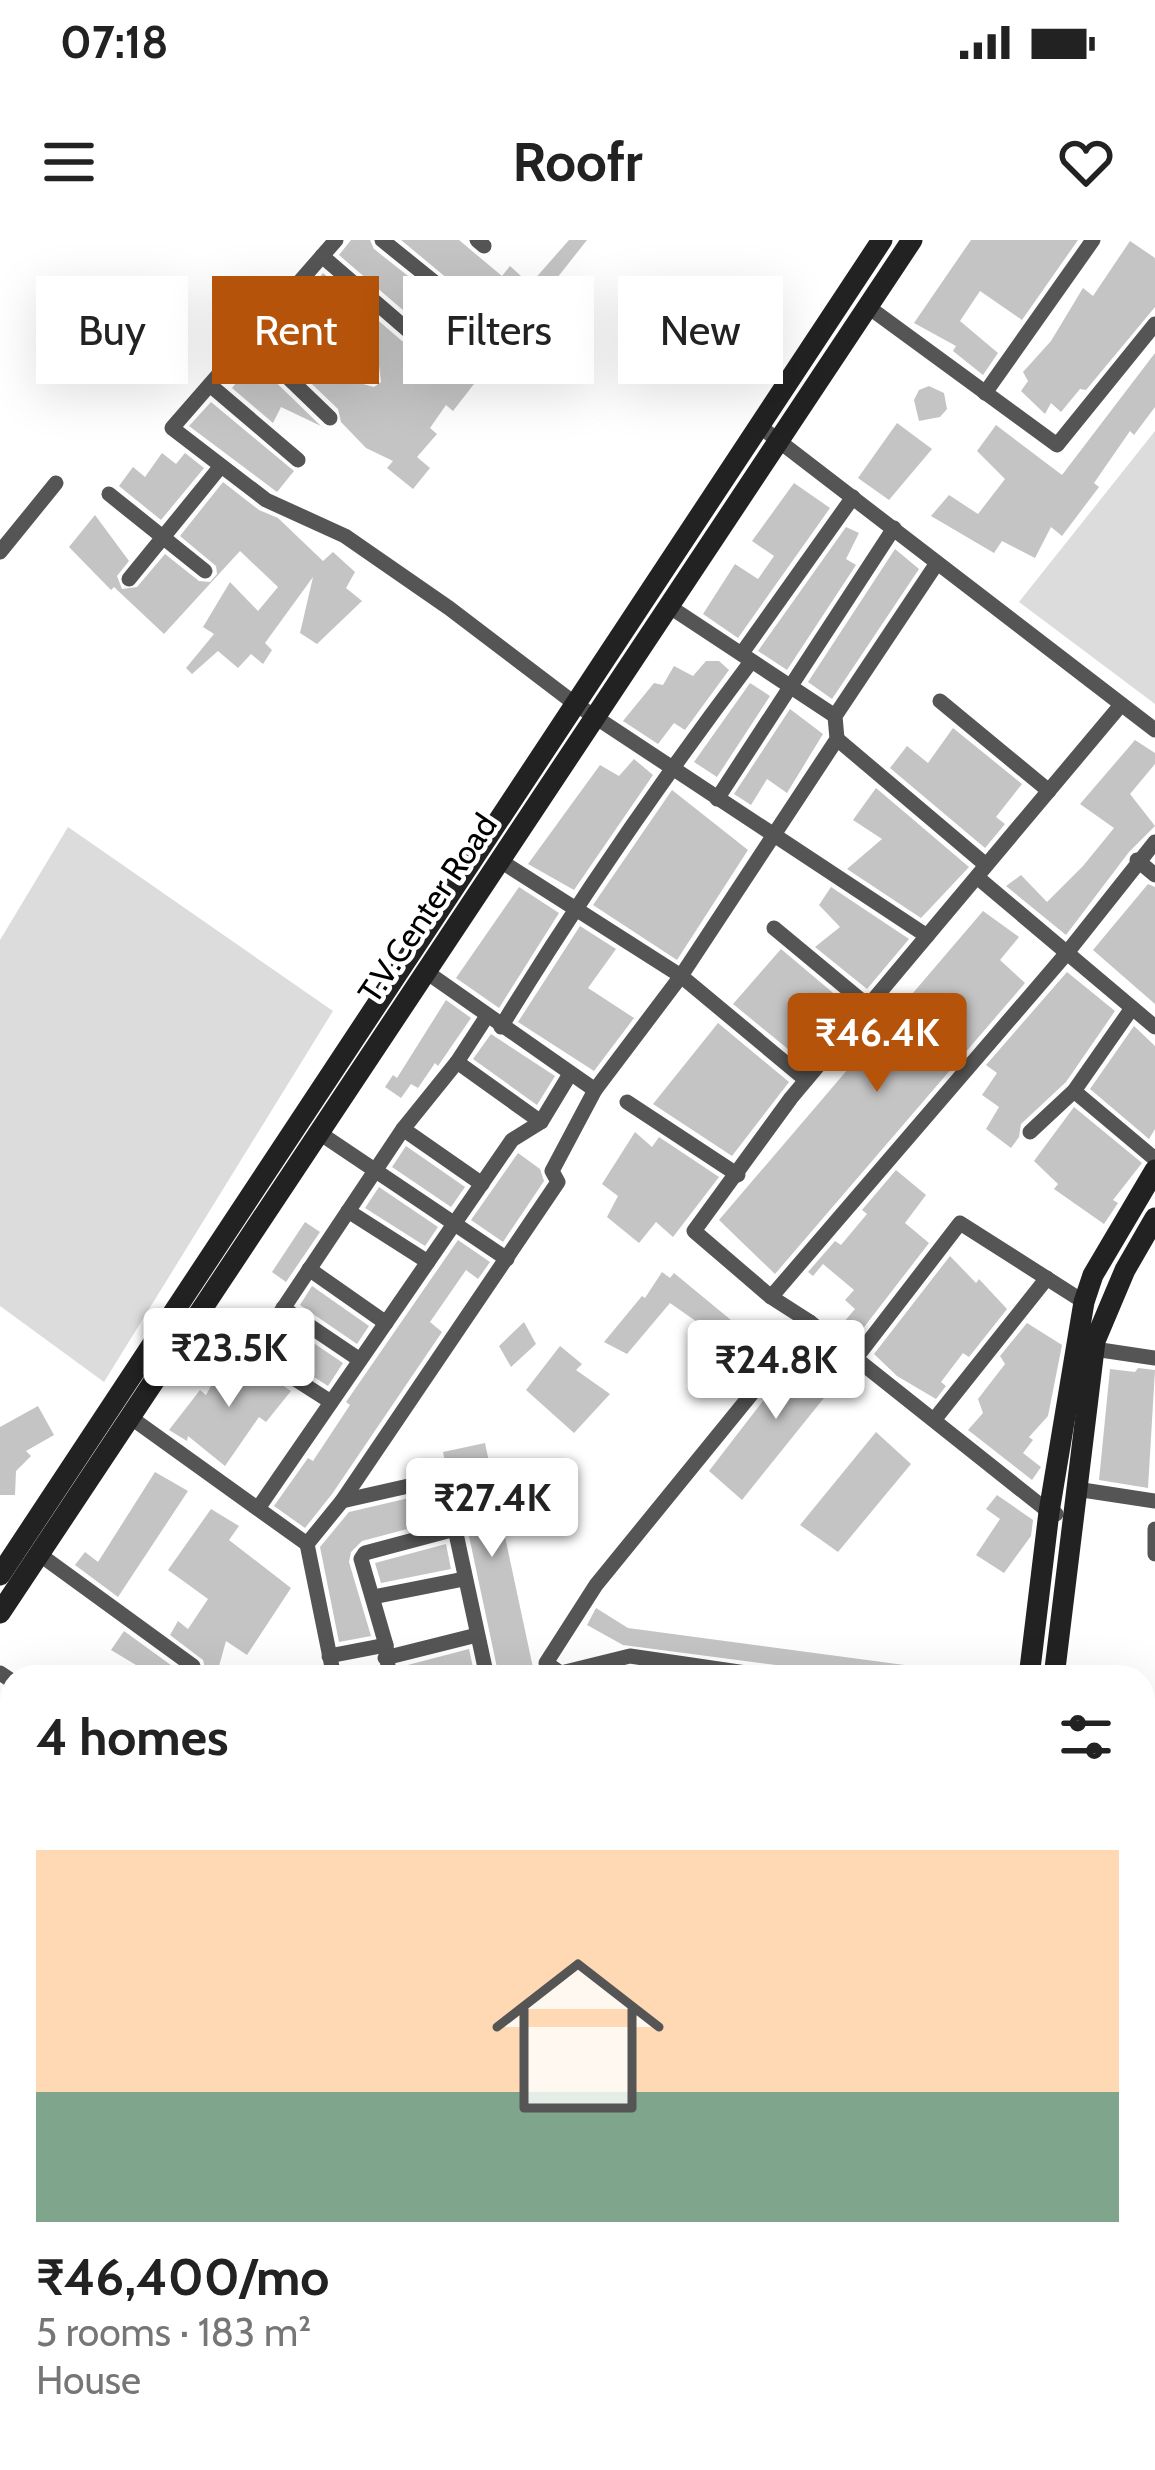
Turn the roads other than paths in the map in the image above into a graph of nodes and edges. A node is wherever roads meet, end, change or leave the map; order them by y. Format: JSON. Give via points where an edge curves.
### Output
{"nodes":[{"id":1,"x":336,"y":240,"type":"edge"},
{"id":2,"x":382,"y":240,"type":"edge"},
{"id":3,"x":882,"y":240,"type":"edge"},
{"id":4,"x":912,"y":240,"type":"edge"},
{"id":5,"x":1093,"y":240,"type":"edge"},
{"id":6,"x":322,"y":256,"type":"junction"},
{"id":7,"x":305,"y":276,"type":"edge"},
{"id":8,"x":427,"y":276,"type":"edge"},
{"id":9,"x":867,"y":306,"type":"junction"},
{"id":10,"x":1155,"y":324,"type":"edge"},
{"id":11,"x":403,"y":326,"type":"edge"},
{"id":12,"x":212,"y":383,"type":"edge"},
{"id":13,"x":295,"y":384,"type":"edge"},
{"id":14,"x":210,"y":385,"type":"junction"},
{"id":15,"x":985,"y":393,"type":"junction"},
{"id":16,"x":330,"y":418,"type":"dead end"},
{"id":17,"x":758,"y":424,"type":"junction"},
{"id":18,"x":777,"y":439,"type":"junction"},
{"id":19,"x":298,"y":460,"type":"dead end"},
{"id":20,"x":221,"y":466,"type":"junction"},
{"id":21,"x":56,"y":483,"type":"dead end"},
{"id":22,"x":109,"y":494,"type":"dead end"},
{"id":23,"x":853,"y":497,"type":"junction"},
{"id":24,"x":894,"y":528,"type":"junction"},
{"id":25,"x":164,"y":536,"type":"junction"},
{"id":26,"x":0,"y":552,"type":"edge"},
{"id":27,"x":937,"y":563,"type":"junction"},
{"id":28,"x":205,"y":571,"type":"dead end"},
{"id":29,"x":129,"y":579,"type":"dead end"},
{"id":30,"x":668,"y":605,"type":"junction"},
{"id":31,"x":746,"y":658,"type":"junction"},
{"id":32,"x":794,"y":687,"type":"junction"},
{"id":33,"x":940,"y":701,"type":"dead end"},
{"id":34,"x":574,"y":703,"type":"junction"},
{"id":35,"x":1120,"y":706,"type":"junction"},
{"id":36,"x":594,"y":715,"type":"junction"},
{"id":37,"x":835,"y":716,"type":"junction"},
{"id":38,"x":1155,"y":730,"type":"edge"},
{"id":39,"x":838,"y":739,"type":"junction"},
{"id":40,"x":671,"y":766,"type":"junction"},
{"id":41,"x":1049,"y":790,"type":"junction"},
{"id":42,"x":717,"y":799,"type":"junction"},
{"id":43,"x":774,"y":836,"type":"junction"},
{"id":44,"x":1155,"y":842,"type":"edge"},
{"id":45,"x":499,"y":860,"type":"junction"},
{"id":46,"x":1137,"y":860,"type":"junction"},
{"id":47,"x":982,"y":871,"type":"junction"},
{"id":48,"x":1155,"y":875,"type":"edge"},
{"id":49,"x":574,"y":906,"type":"junction"},
{"id":50,"x":774,"y":928,"type":"dead end"},
{"id":51,"x":927,"y":936,"type":"junction"},
{"id":52,"x":1066,"y":954,"type":"junction"},
{"id":53,"x":424,"y":971,"type":"junction"},
{"id":54,"x":681,"y":976,"type":"junction"},
{"id":55,"x":868,"y":1006,"type":"junction"},
{"id":56,"x":1132,"y":1007,"type":"junction"},
{"id":57,"x":494,"y":1022,"type":"junction"},
{"id":58,"x":1155,"y":1028,"type":"edge"},
{"id":59,"x":457,"y":1061,"type":"junction"},
{"id":60,"x":570,"y":1074,"type":"junction"},
{"id":61,"x":806,"y":1080,"type":"junction"},
{"id":62,"x":596,"y":1090,"type":"junction"},
{"id":63,"x":1074,"y":1091,"type":"junction"},
{"id":64,"x":627,"y":1102,"type":"dead end"},
{"id":65,"x":541,"y":1122,"type":"junction"},
{"id":66,"x":403,"y":1129,"type":"junction"},
{"id":67,"x":318,"y":1132,"type":"junction"},
{"id":68,"x":1030,"y":1132,"type":"dead end"},
{"id":69,"x":1155,"y":1159,"type":"edge"},
{"id":70,"x":376,"y":1170,"type":"junction"},
{"id":71,"x":1155,"y":1170,"type":"edge"},
{"id":72,"x":738,"y":1175,"type":"junction"},
{"id":73,"x":482,"y":1184,"type":"junction"},
{"id":74,"x":348,"y":1211,"type":"junction"},
{"id":75,"x":1154,"y":1221,"type":"edge"},
{"id":76,"x":455,"y":1222,"type":"junction"},
{"id":77,"x":507,"y":1258,"type":"junction"},
{"id":78,"x":428,"y":1262,"type":"junction"},
{"id":79,"x":309,"y":1269,"type":"junction"},
{"id":80,"x":1047,"y":1278,"type":"junction"},
{"id":81,"x":771,"y":1297,"type":"junction"},
{"id":82,"x":1084,"y":1302,"type":"junction"},
{"id":83,"x":283,"y":1308,"type":"junction"},
{"id":84,"x":196,"y":1316,"type":"junction"},
{"id":85,"x":811,"y":1322,"type":"junction"},
{"id":86,"x":386,"y":1323,"type":"junction"},
{"id":87,"x":1094,"y":1349,"type":"junction"},
{"id":88,"x":254,"y":1352,"type":"junction"},
{"id":89,"x":856,"y":1358,"type":"junction"},
{"id":90,"x":1155,"y":1358,"type":"edge"},
{"id":91,"x":360,"y":1360,"type":"junction"},
{"id":92,"x":331,"y":1402,"type":"junction"},
{"id":93,"x":130,"y":1417,"type":"junction"},
{"id":94,"x":934,"y":1420,"type":"junction"},
{"id":95,"x":1076,"y":1489,"type":"junction"},
{"id":96,"x":342,"y":1501,"type":"junction"},
{"id":97,"x":1155,"y":1501,"type":"edge"},
{"id":98,"x":259,"y":1507,"type":"junction"},
{"id":99,"x":1049,"y":1513,"type":"junction"},
{"id":100,"x":1073,"y":1517,"type":"junction"},
{"id":101,"x":454,"y":1529,"type":"junction"},
{"id":102,"x":1155,"y":1529,"type":"edge"},
{"id":103,"x":307,"y":1544,"type":"junction"},
{"id":104,"x":39,"y":1554,"type":"junction"},
{"id":105,"x":1155,"y":1554,"type":"edge"},
{"id":106,"x":0,"y":1576,"type":"edge"},
{"id":107,"x":464,"y":1579,"type":"junction"},
{"id":108,"x":373,"y":1597,"type":"junction"},
{"id":109,"x":0,"y":1613,"type":"edge"},
{"id":110,"x":476,"y":1635,"type":"junction"},
{"id":111,"x":386,"y":1651,"type":"junction"},
{"id":112,"x":329,"y":1655,"type":"junction"},
{"id":113,"x":192,"y":1665,"type":"edge"},
{"id":114,"x":331,"y":1665,"type":"edge"},
{"id":115,"x":388,"y":1665,"type":"edge"},
{"id":116,"x":485,"y":1665,"type":"edge"},
{"id":117,"x":559,"y":1665,"type":"edge"},
{"id":118,"x":588,"y":1665,"type":"edge"},
{"id":119,"x":681,"y":1665,"type":"edge"},
{"id":120,"x":1030,"y":1665,"type":"edge"},
{"id":121,"x":1055,"y":1665,"type":"edge"}],
"edges":[{"from":1,"to":6,"type":"street"},
{"from":2,"to":8,"type":"street"},
{"from":3,"to":17,"type":"street","name":"T.V.Center Road"},
{"from":4,"to":9,"type":"street","name":"T.V.Center Road"},
{"from":5,"to":15,"type":"street"},
{"from":6,"to":7,"type":"street"},
{"from":6,"to":11,"type":"street"},
{"from":9,"to":15,"type":"street"},
{"from":9,"to":18,"type":"street","name":"T.V.Center Road"},
{"from":10,"to":15,"type":"street","via":[[1057,445]]},
{"from":12,"to":14,"type":"street"},
{"from":13,"to":16,"type":"street"},
{"from":14,"to":19,"type":"street"},
{"from":14,"to":20,"type":"street","via":[[172,428]]},
{"from":17,"to":18,"type":"street"},
{"from":17,"to":34,"type":"street","name":"T.V.Center Road"},
{"from":18,"to":23,"type":"street"},
{"from":18,"to":30,"type":"street","name":"T.V.Center Road"},
{"from":20,"to":25,"type":"street"},
{"from":20,"to":34,"type":"street","via":[[266,500],[345,536]]},
{"from":21,"to":26,"type":"street"},
{"from":22,"to":25,"type":"street"},
{"from":23,"to":24,"type":"street"},
{"from":23,"to":31,"type":"street"},
{"from":24,"to":27,"type":"street"},
{"from":24,"to":32,"type":"street"},
{"from":25,"to":28,"type":"street"},
{"from":25,"to":29,"type":"street"},
{"from":27,"to":35,"type":"street"},
{"from":27,"to":37,"type":"street"},
{"from":30,"to":31,"type":"street"},
{"from":30,"to":36,"type":"street","name":"T.V.Center Road"},
{"from":31,"to":32,"type":"street"},
{"from":31,"to":40,"type":"street"},
{"from":32,"to":37,"type":"street"},
{"from":32,"to":42,"type":"street"},
{"from":33,"to":41,"type":"street"},
{"from":34,"to":36,"type":"street"},
{"from":34,"to":106,"type":"street","name":"T.V.Center Road"},
{"from":35,"to":38,"type":"street"},
{"from":35,"to":41,"type":"street"},
{"from":36,"to":40,"type":"street"},
{"from":36,"to":45,"type":"street","name":"T.V.Center Road"},
{"from":37,"to":39,"type":"street"},
{"from":39,"to":43,"type":"street"},
{"from":39,"to":47,"type":"street"},
{"from":40,"to":42,"type":"street"},
{"from":40,"to":49,"type":"street"},
{"from":41,"to":47,"type":"street"},
{"from":42,"to":43,"type":"street"},
{"from":43,"to":51,"type":"street"},
{"from":43,"to":54,"type":"street"},
{"from":44,"to":46,"type":"street"},
{"from":45,"to":49,"type":"street"},
{"from":45,"to":53,"type":"street","name":"T.V.Center Road"},
{"from":46,"to":48,"type":"street"},
{"from":46,"to":52,"type":"street"},
{"from":47,"to":51,"type":"street"},
{"from":47,"to":52,"type":"street"},
{"from":49,"to":54,"type":"street"},
{"from":49,"to":57,"type":"street"},
{"from":50,"to":55,"type":"street"},
{"from":51,"to":55,"type":"street"},
{"from":52,"to":56,"type":"street"},
{"from":52,"to":81,"type":"street"},
{"from":53,"to":57,"type":"street"},
{"from":53,"to":67,"type":"street","name":"T.V.Center Road"},
{"from":54,"to":61,"type":"street"},
{"from":54,"to":62,"type":"street"},
{"from":55,"to":61,"type":"street"},
{"from":56,"to":58,"type":"street"},
{"from":56,"to":63,"type":"street"},
{"from":57,"to":59,"type":"street"},
{"from":57,"to":60,"type":"street"},
{"from":59,"to":65,"type":"street"},
{"from":59,"to":66,"type":"street"},
{"from":60,"to":62,"type":"street"},
{"from":60,"to":65,"type":"street"},
{"from":61,"to":72,"type":"street"},
{"from":62,"to":77,"type":"street","via":[[552,1171],[558,1182]]},
{"from":63,"to":68,"type":"street"},
{"from":63,"to":69,"type":"street"},
{"from":64,"to":72,"type":"street"},
{"from":65,"to":73,"type":"street","via":[[512,1140]]},
{"from":66,"to":70,"type":"street"},
{"from":66,"to":73,"type":"street"},
{"from":67,"to":70,"type":"street"},
{"from":67,"to":84,"type":"street","name":"T.V.Center Road"},
{"from":70,"to":74,"type":"street"},
{"from":70,"to":76,"type":"street"},
{"from":71,"to":82,"type":"street"},
{"from":72,"to":81,"type":"street","via":[[694,1231]]},
{"from":73,"to":76,"type":"street"},
{"from":74,"to":78,"type":"street"},
{"from":74,"to":79,"type":"street"},
{"from":75,"to":87,"type":"street"},
{"from":76,"to":77,"type":"street"},
{"from":76,"to":78,"type":"street"},
{"from":77,"to":96,"type":"street"},
{"from":78,"to":86,"type":"street"},
{"from":79,"to":83,"type":"street"},
{"from":79,"to":86,"type":"street"},
{"from":80,"to":82,"type":"street"},
{"from":80,"to":89,"type":"street","via":[[960,1223]]},
{"from":80,"to":94,"type":"street"},
{"from":81,"to":85,"type":"street"},
{"from":82,"to":99,"type":"street"},
{"from":83,"to":88,"type":"street"},
{"from":83,"to":91,"type":"street"},
{"from":84,"to":88,"type":"street"},
{"from":84,"to":93,"type":"street","name":"T.V.Center Road"},
{"from":85,"to":89,"type":"street"},
{"from":85,"to":117,"type":"street","via":[[596,1585]]},
{"from":86,"to":91,"type":"street"},
{"from":87,"to":90,"type":"street"},
{"from":87,"to":95,"type":"street"},
{"from":88,"to":92,"type":"street"},
{"from":89,"to":94,"type":"street"},
{"from":91,"to":92,"type":"street"},
{"from":92,"to":98,"type":"street"},
{"from":93,"to":98,"type":"street"},
{"from":93,"to":104,"type":"street","name":"T.V.Center Road"},
{"from":94,"to":99,"type":"street"},
{"from":95,"to":97,"type":"street"},
{"from":95,"to":100,"type":"street"},
{"from":96,"to":101,"type":"street","via":[[444,1478]]},
{"from":96,"to":103,"type":"street"},
{"from":98,"to":103,"type":"street"},
{"from":99,"to":100,"type":"street"},
{"from":99,"to":120,"type":"street"},
{"from":100,"to":121,"type":"street"},
{"from":101,"to":107,"type":"street"},
{"from":101,"to":108,"type":"street","via":[[365,1553]]},
{"from":102,"to":105,"type":"street"},
{"from":103,"to":112,"type":"street"},
{"from":104,"to":109,"type":"street","name":"T.V.Center Road"},
{"from":104,"to":113,"type":"street"},
{"from":107,"to":108,"type":"street"},
{"from":107,"to":110,"type":"street"},
{"from":108,"to":111,"type":"street"},
{"from":110,"to":111,"type":"street"},
{"from":110,"to":116,"type":"street"},
{"from":111,"to":112,"type":"street"},
{"from":111,"to":115,"type":"street"},
{"from":112,"to":114,"type":"street"},
{"from":118,"to":119,"type":"street","via":[[629,1656]]}]}
